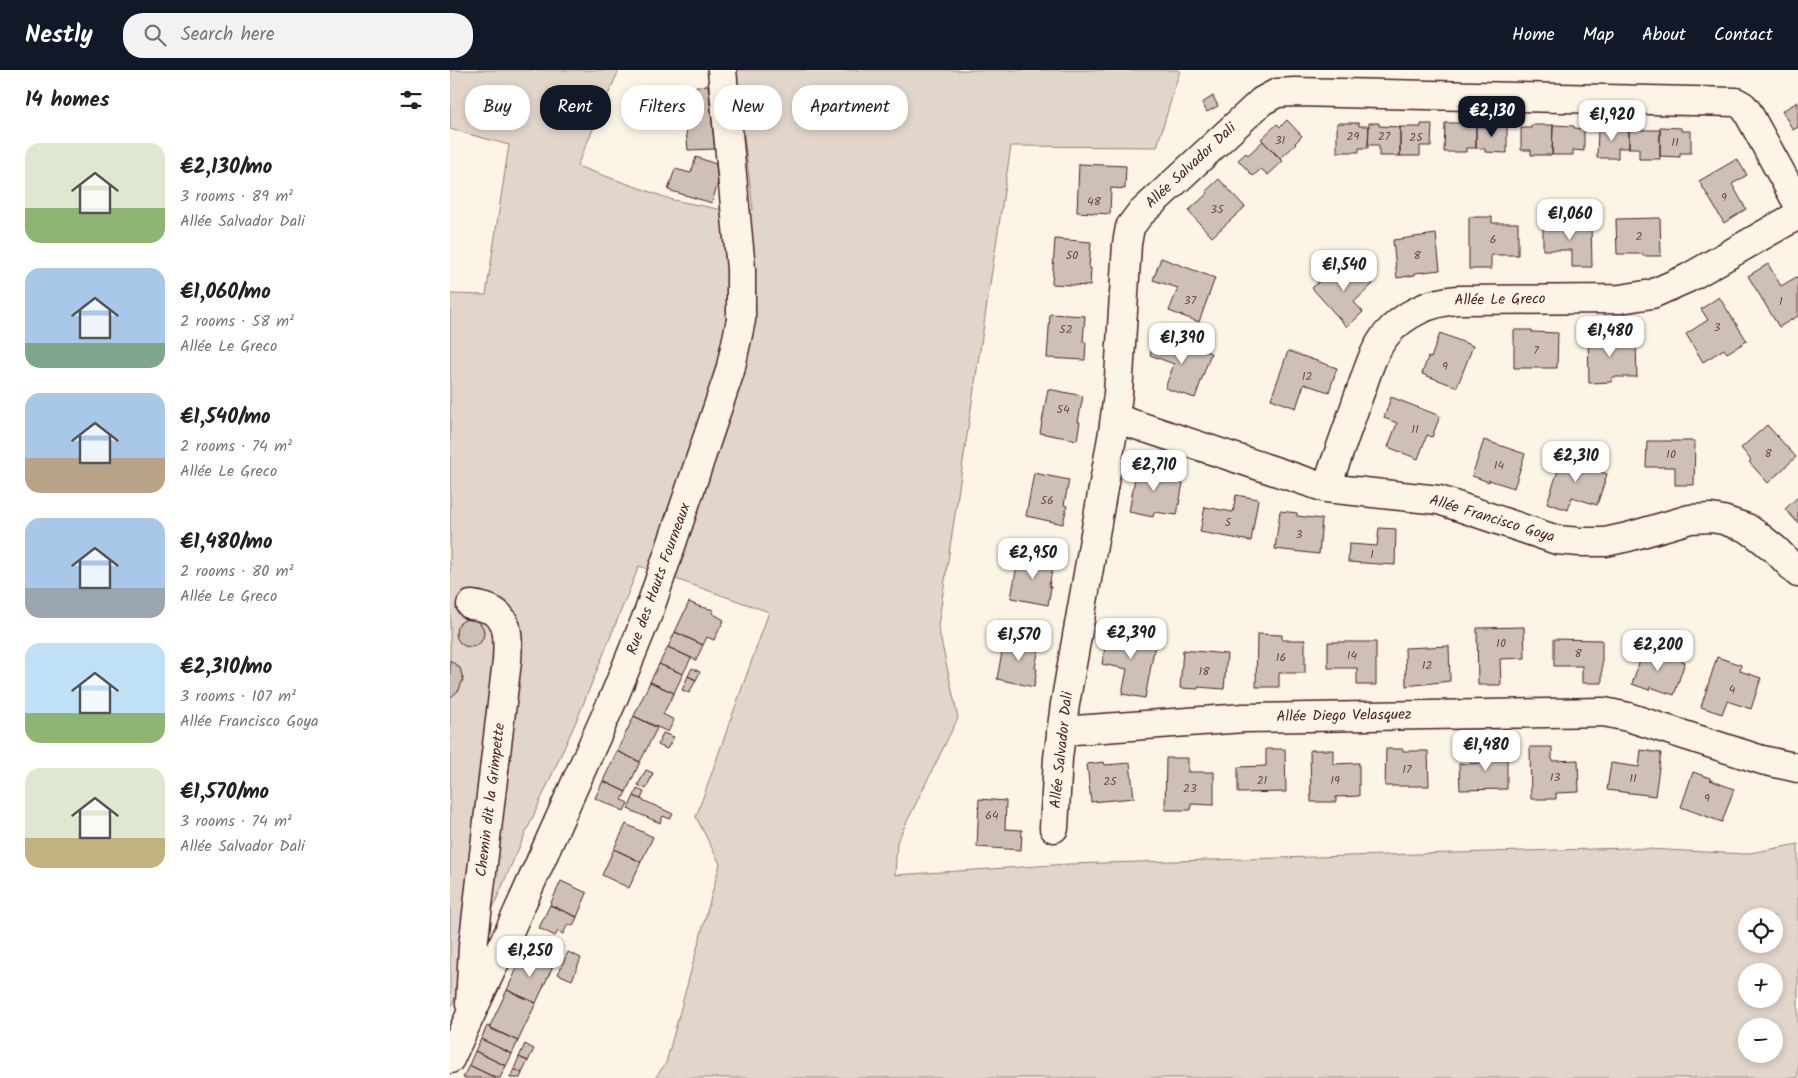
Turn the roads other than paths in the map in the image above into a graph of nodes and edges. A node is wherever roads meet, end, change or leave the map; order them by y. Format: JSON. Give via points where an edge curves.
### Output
{"nodes":[{"id":1,"x":722,"y":70,"type":"edge"},
{"id":2,"x":1798,"y":204,"type":"edge"},
{"id":3,"x":1798,"y":215,"type":"edge"},
{"id":4,"x":1115,"y":418,"type":"junction"},
{"id":5,"x":1326,"y":488,"type":"junction"},
{"id":6,"x":1798,"y":573,"type":"edge"},
{"id":7,"x":471,"y":605,"type":"dead end"},
{"id":8,"x":1061,"y":731,"type":"junction"},
{"id":9,"x":1798,"y":768,"type":"edge"},
{"id":10,"x":1054,"y":828,"type":"dead end"},
{"id":11,"x":469,"y":1018,"type":"junction"},
{"id":12,"x":450,"y":1059,"type":"edge"}],
"edges":[{"from":1,"to":11,"type":"street","name":"Rue des Hauts Fourneaux","via":[[741,269],[740,320],[730,371],[649,610],[614,697]]},
{"from":2,"to":4,"type":"street","name":"Allée Salvador Dali","via":[[1747,111],[1736,102],[1727,100],[1277,93],[1262,101],[1138,215],[1130,227],[1126,244]]},
{"from":3,"to":5,"type":"street","name":"Allée Le Greco","via":[[1688,278],[1643,297],[1457,300],[1437,303],[1416,312],[1394,327],[1379,345]]},
{"from":4,"to":5,"type":"street","name":"Allée Francisco Goya"},
{"from":4,"to":8,"type":"street","name":"Allée Salvador Dali"},
{"from":5,"to":6,"type":"street","name":"Allée Francisco Goya","via":[[1439,500],[1544,536],[1580,542],[1605,542],[1690,519],[1723,520],[1747,528],[1767,542]]},
{"from":7,"to":11,"type":"street","name":"Chemin dit la Grimpette","via":[[490,608],[498,613],[504,620],[508,636],[473,947]]},
{"from":8,"to":9,"type":"street","name":"Allée Diego Velasquez","via":[[1244,718],[1604,712]]},
{"from":8,"to":10,"type":"street","name":"Allée Salvador Dali"},
{"from":11,"to":12,"type":"street","name":"Rue des Hauts Fourneaux"}]}
